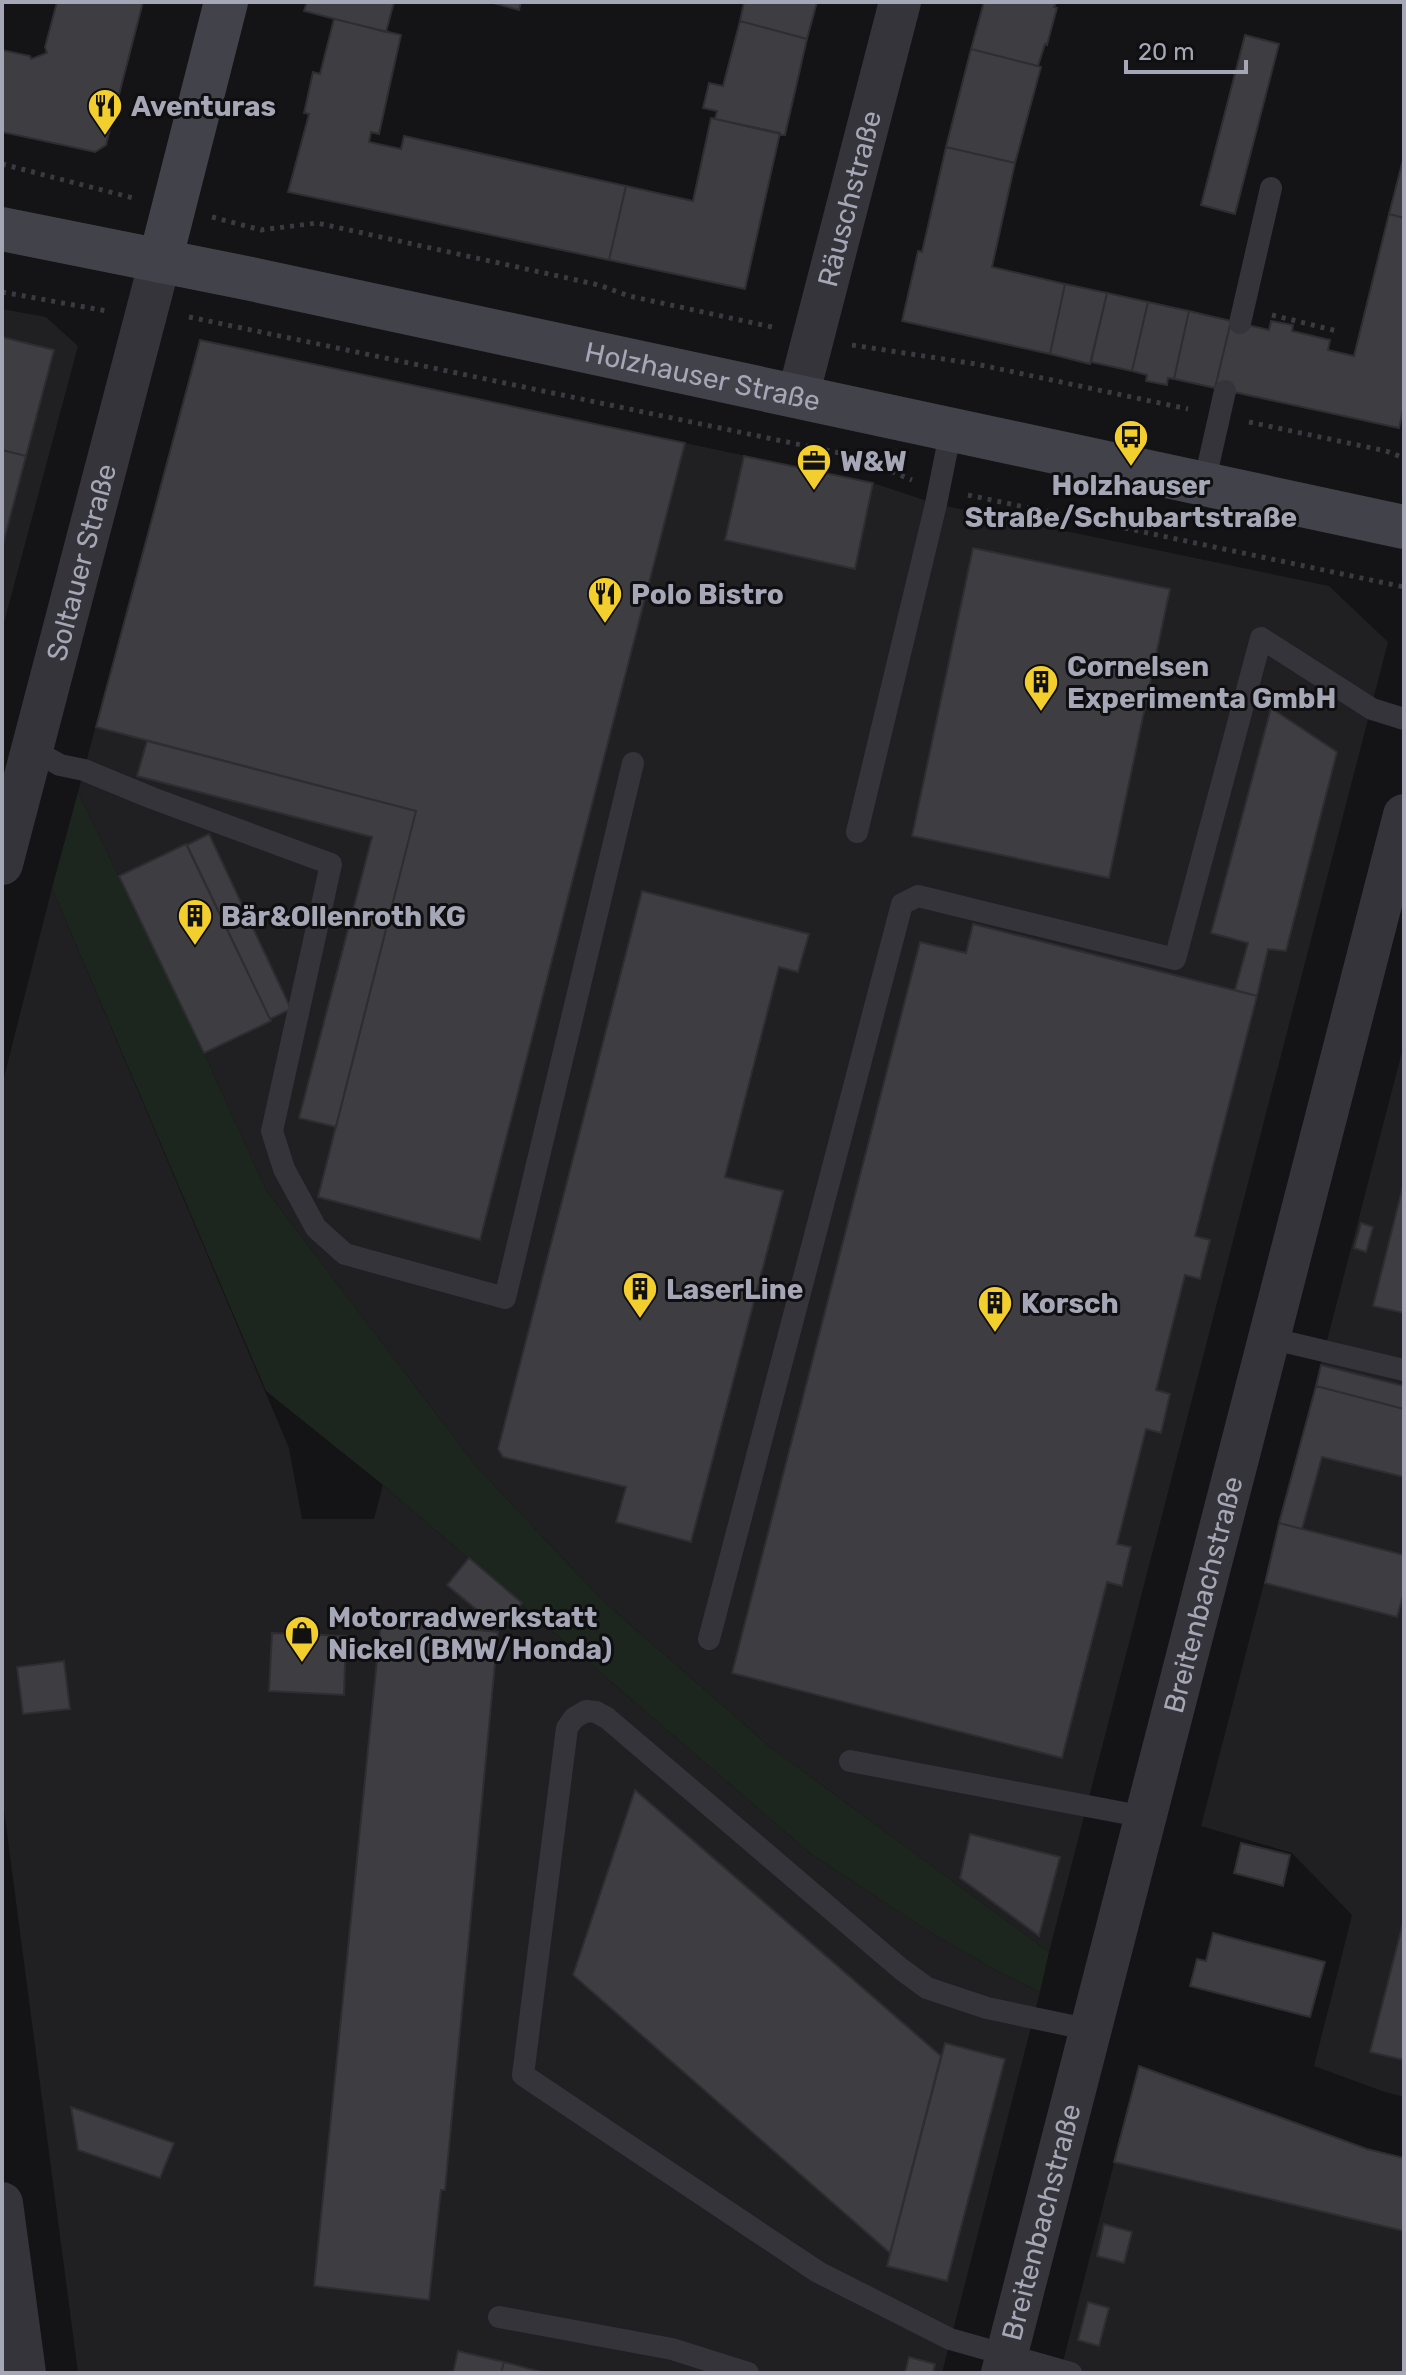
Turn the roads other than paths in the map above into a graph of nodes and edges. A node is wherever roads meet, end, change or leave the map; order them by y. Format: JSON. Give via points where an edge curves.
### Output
{"nodes":[{"id":1,"x":226,"y":2,"type":"edge"},
{"id":2,"x":900,"y":2,"type":"edge"},
{"id":3,"x":1271,"y":188,"type":"dead end"},
{"id":4,"x":2,"y":229,"type":"edge"},
{"id":5,"x":160,"y":261,"type":"junction"},
{"id":6,"x":1242,"y":316,"type":"road end"},
{"id":7,"x":1225,"y":391,"type":"dead end"},
{"id":8,"x":798,"y":396,"type":"junction"},
{"id":9,"x":951,"y":429,"type":"junction"},
{"id":10,"x":1204,"y":484,"type":"junction"},
{"id":11,"x":1404,"y":527,"type":"edge"},
{"id":12,"x":1404,"y":719,"type":"edge"},
{"id":13,"x":31,"y":749,"type":"junction"},
{"id":14,"x":633,"y":763,"type":"dead end"},
{"id":15,"x":1404,"y":815,"type":"edge"},
{"id":16,"x":857,"y":832,"type":"dead end"},
{"id":17,"x":2,"y":864,"type":"edge"},
{"id":18,"x":1397,"y":868,"type":"edge"},
{"id":19,"x":1269,"y":1338,"type":"junction"},
{"id":20,"x":1404,"y":1370,"type":"edge"},
{"id":21,"x":709,"y":1639,"type":"dead end"},
{"id":22,"x":850,"y":1761,"type":"dead end"},
{"id":23,"x":1145,"y":1817,"type":"junction"},
{"id":24,"x":1091,"y":2030,"type":"junction"},
{"id":25,"x":2,"y":2203,"type":"edge"},
{"id":26,"x":499,"y":2317,"type":"dead end"},
{"id":27,"x":1004,"y":2365,"type":"edge"},
{"id":28,"x":25,"y":2373,"type":"edge"},
{"id":29,"x":748,"y":2373,"type":"edge"},
{"id":30,"x":1071,"y":2373,"type":"edge"}],
"edges":[{"from":1,"to":5,"type":"main road"},
{"from":2,"to":8,"type":"street","name":"Räuschstraße"},
{"from":3,"to":6,"type":"lane"},
{"from":4,"to":5,"type":"main road","name":"Holzhauser Straße"},
{"from":5,"to":8,"type":"main road","name":"Holzhauser Straße"},
{"from":5,"to":13,"type":"street","name":"Soltauer Straße"},
{"from":7,"to":10,"type":"lane"},
{"from":8,"to":9,"type":"main road","name":"Holzhauser Straße"},
{"from":9,"to":10,"type":"main road","name":"Holzhauser Straße"},
{"from":9,"to":16,"type":"lane"},
{"from":10,"to":11,"type":"main road","name":"Holzhauser Straße"},
{"from":12,"to":21,"type":"lane","via":[[1372,709],[1261,638],[1175,959],[918,896],[902,904]]},
{"from":13,"to":14,"type":"lane","via":[[60,765],[331,864],[272,1131],[284,1169],[316,1228],[345,1254],[505,1298]]},
{"from":13,"to":17,"type":"street","name":"Soltauer Straße"},
{"from":15,"to":18,"type":"street","name":"Breitenbachstraße"},
{"from":18,"to":19,"type":"street","name":"Breitenbachstraße"},
{"from":19,"to":20,"type":"lane"},
{"from":19,"to":23,"type":"street","name":"Breitenbachstraße"},
{"from":22,"to":23,"type":"lane"},
{"from":23,"to":24,"type":"street","name":"Breitenbachstraße"},
{"from":24,"to":27,"type":"street","name":"Breitenbachstraße"},
{"from":24,"to":27,"type":"lane","via":[[987,2008],[927,1988],[607,1718],[586,1711],[567,1728],[523,2075],[818,2272]]},
{"from":25,"to":28,"type":"street"},
{"from":26,"to":29,"type":"lane","via":[[672,2349]]},
{"from":27,"to":30,"type":"lane"}]}
